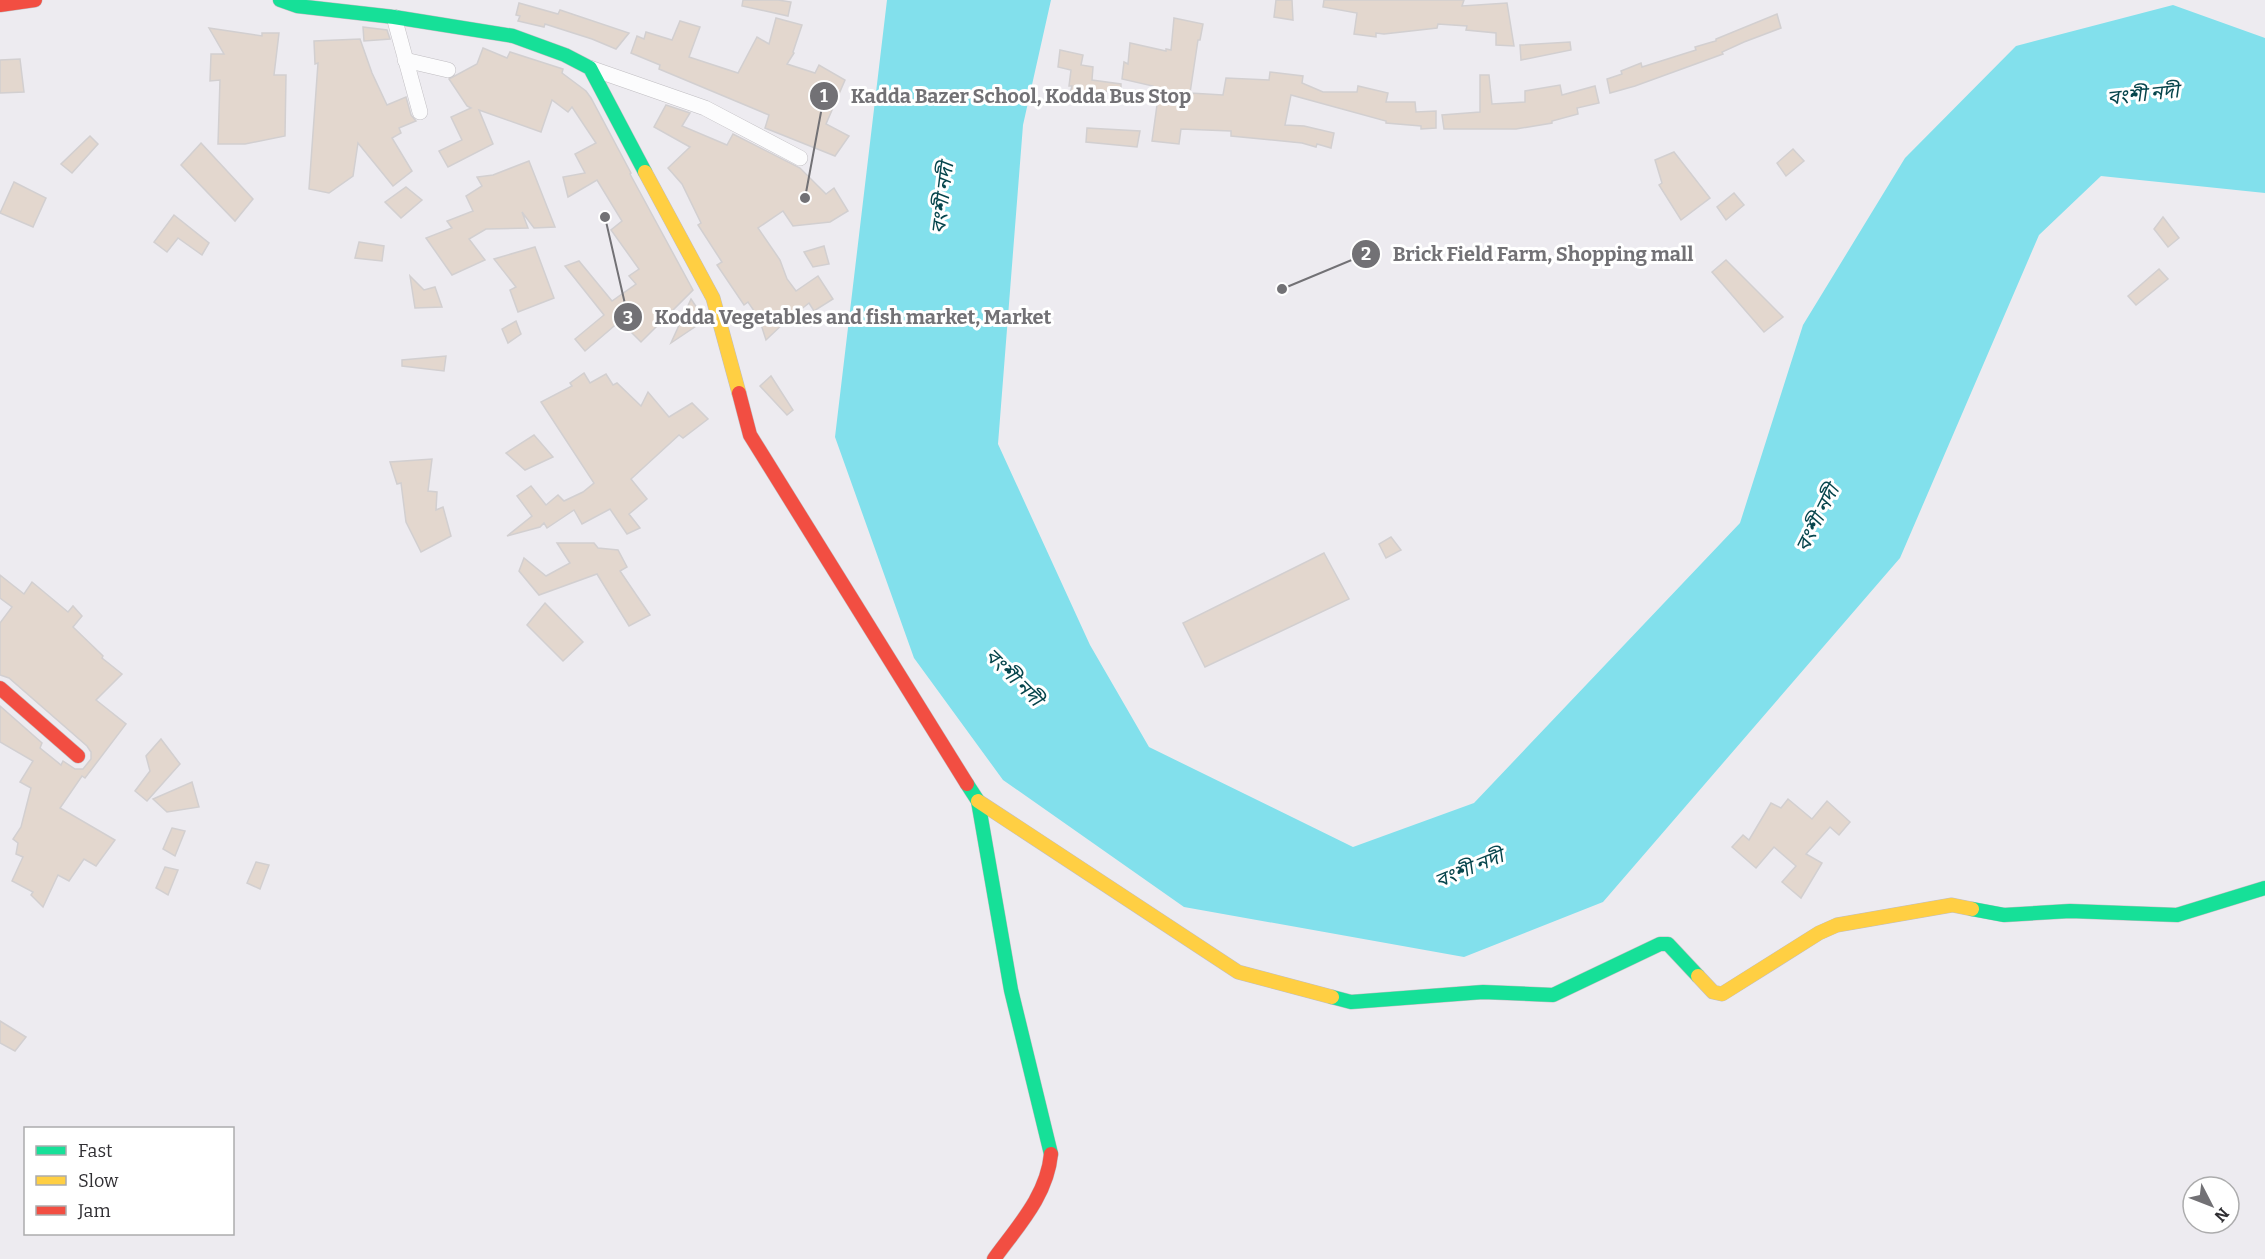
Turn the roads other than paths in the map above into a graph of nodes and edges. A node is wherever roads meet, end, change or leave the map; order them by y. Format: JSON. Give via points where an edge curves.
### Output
{"nodes":[{"id":1,"x":35,"y":0,"type":"edge"},
{"id":2,"x":280,"y":0,"type":"edge"},
{"id":3,"x":0,"y":5,"type":"edge"},
{"id":4,"x":394,"y":17,"type":"junction"},
{"id":5,"x":405,"y":60,"type":"junction"},
{"id":6,"x":590,"y":68,"type":"junction"},
{"id":7,"x":448,"y":70,"type":"dead end"},
{"id":8,"x":420,"y":112,"type":"dead end"},
{"id":9,"x":800,"y":158,"type":"dead end"},
{"id":10,"x":0,"y":688,"type":"edge"},
{"id":11,"x":78,"y":756,"type":"dead end"},
{"id":12,"x":978,"y":801,"type":"junction"},
{"id":13,"x":2265,"y":888,"type":"edge"},
{"id":14,"x":994,"y":1259,"type":"edge"}],
"edges":[{"from":1,"to":3,"type":"main road"},
{"from":2,"to":4,"type":"main road","via":[[297,6]]},
{"from":4,"to":5,"type":"street"},
{"from":4,"to":6,"type":"main road","via":[[513,36]]},
{"from":5,"to":7,"type":"street"},
{"from":5,"to":8,"type":"street"},
{"from":6,"to":9,"type":"street","via":[[705,108]]},
{"from":6,"to":12,"type":"main road","via":[[713,298],[750,435]]},
{"from":10,"to":11,"type":"main road"},
{"from":12,"to":13,"type":"main road","via":[[1238,972],[1351,1002],[1483,992],[1552,995],[1660,944],[1668,945],[1713,992],[1722,994],[1837,925],[1952,905],[2004,915],[2070,911],[2177,915]]},
{"from":12,"to":14,"type":"main road","via":[[1011,990],[1052,1155],[1044,1189]]}]}
